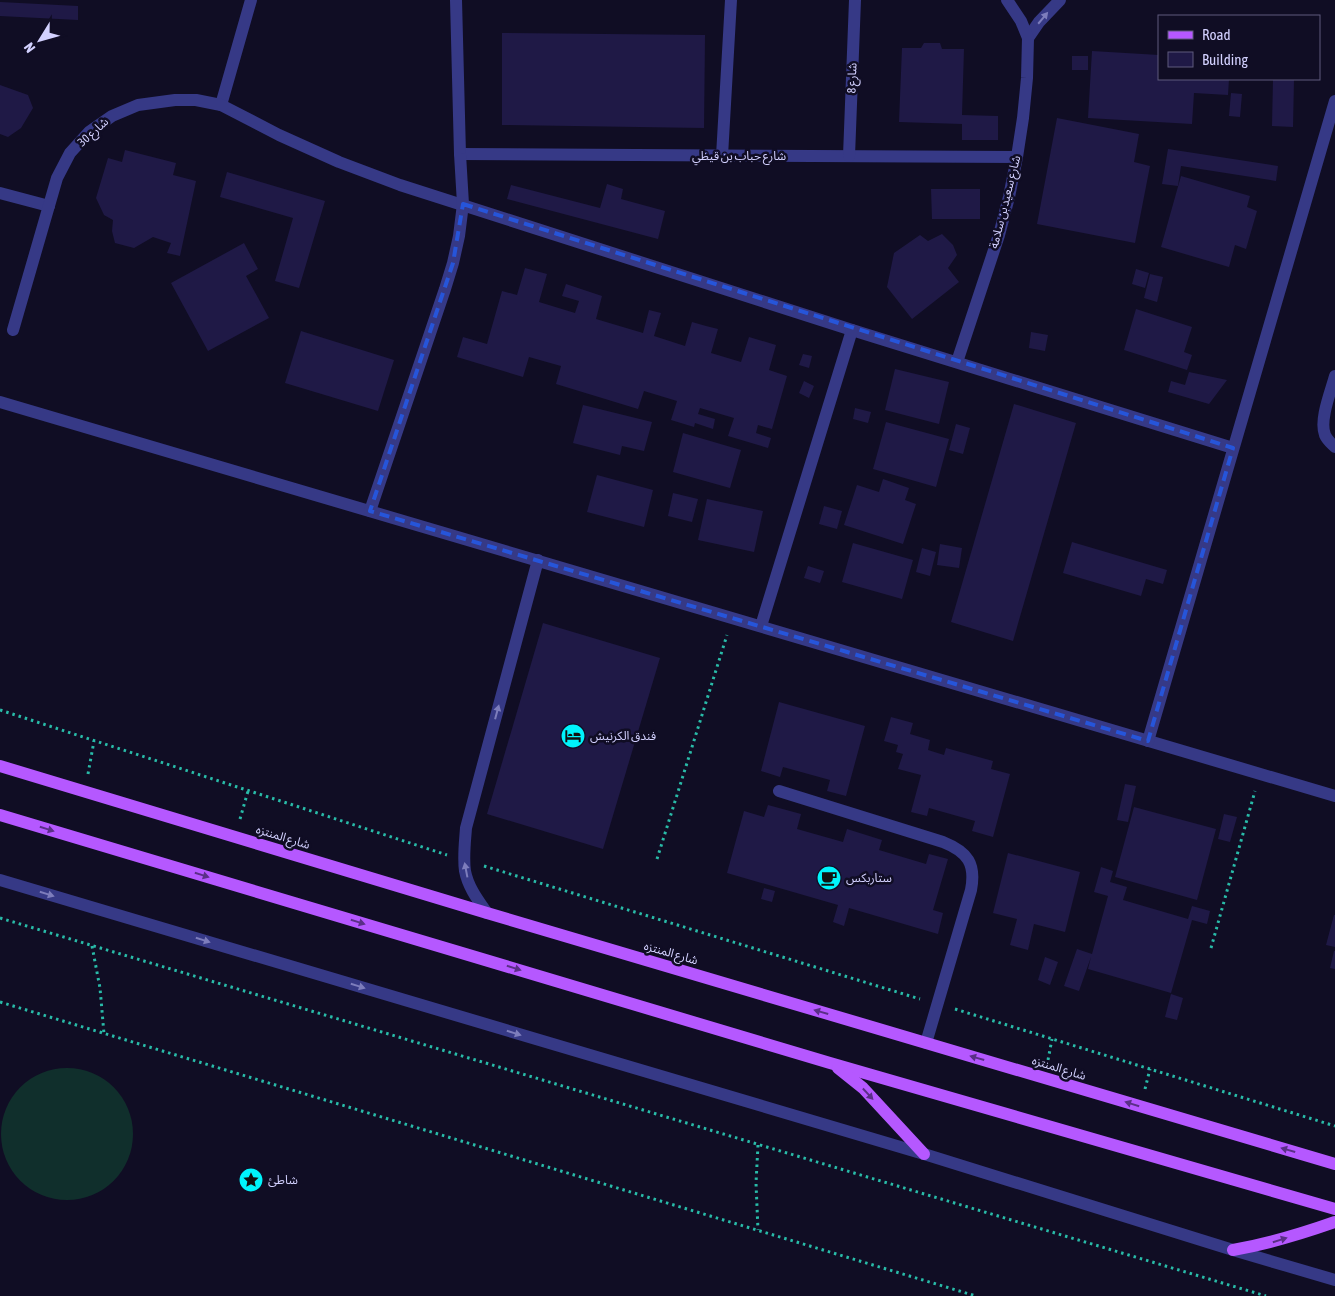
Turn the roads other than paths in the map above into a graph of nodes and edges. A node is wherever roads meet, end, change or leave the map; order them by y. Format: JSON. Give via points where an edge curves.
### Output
{"nodes":[{"id":1,"x":251,"y":0,"type":"edge"},
{"id":2,"x":456,"y":0,"type":"edge"},
{"id":3,"x":731,"y":0,"type":"edge"},
{"id":4,"x":855,"y":0,"type":"edge"},
{"id":5,"x":1008,"y":0,"type":"edge"},
{"id":6,"x":1060,"y":0,"type":"edge"},
{"id":7,"x":1028,"y":38,"type":"junction"},
{"id":8,"x":1335,"y":101,"type":"edge"},
{"id":9,"x":221,"y":105,"type":"junction"},
{"id":10,"x":460,"y":154,"type":"junction"},
{"id":11,"x":722,"y":156,"type":"junction"},
{"id":12,"x":849,"y":156,"type":"junction"},
{"id":13,"x":1017,"y":157,"type":"junction"},
{"id":14,"x":0,"y":194,"type":"edge"},
{"id":15,"x":463,"y":204,"type":"junction"},
{"id":16,"x":49,"y":206,"type":"junction"},
{"id":17,"x":13,"y":330,"type":"dead end"},
{"id":18,"x":852,"y":330,"type":"junction"},
{"id":19,"x":957,"y":362,"type":"junction"},
{"id":20,"x":1335,"y":376,"type":"edge"},
{"id":21,"x":0,"y":402,"type":"edge"},
{"id":22,"x":1335,"y":447,"type":"edge"},
{"id":23,"x":1233,"y":448,"type":"junction"},
{"id":24,"x":370,"y":511,"type":"junction"},
{"id":25,"x":538,"y":560,"type":"junction"},
{"id":26,"x":761,"y":626,"type":"junction"},
{"id":27,"x":1148,"y":741,"type":"junction"},
{"id":28,"x":0,"y":766,"type":"edge"},
{"id":29,"x":779,"y":790,"type":"dead end"},
{"id":30,"x":1335,"y":796,"type":"edge"},
{"id":31,"x":0,"y":815,"type":"edge"},
{"id":32,"x":0,"y":880,"type":"edge"},
{"id":33,"x":487,"y":913,"type":"junction"},
{"id":34,"x":926,"y":1043,"type":"junction"},
{"id":35,"x":830,"y":1063,"type":"junction"},
{"id":36,"x":924,"y":1154,"type":"junction"},
{"id":37,"x":1335,"y":1164,"type":"edge"},
{"id":38,"x":1335,"y":1209,"type":"edge"},
{"id":39,"x":1335,"y":1222,"type":"edge"},
{"id":40,"x":1233,"y":1250,"type":"junction"},
{"id":41,"x":1335,"y":1280,"type":"edge"}],
"edges":[{"from":1,"to":9,"type":"street"},
{"from":2,"to":10,"type":"street"},
{"from":3,"to":11,"type":"street"},
{"from":4,"to":12,"type":"street","name":"شارع 8"},
{"from":5,"to":7,"type":"street","name":"شارع سعيد بن سلامة"},
{"from":7,"to":6,"type":"street","one_way":true},
{"from":7,"to":13,"type":"street","name":"شارع سعيد بن سلامة"},
{"from":8,"to":23,"type":"street"},
{"from":9,"to":15,"type":"street","name":"شارع 30","via":[[279,136],[339,162]]},
{"from":9,"to":16,"type":"street","name":"شارع 30","via":[[174,100],[138,104],[112,116],[89,132],[70,154],[57,178]]},
{"from":10,"to":11,"type":"street","name":"شارع حباب بن قيظي"},
{"from":10,"to":15,"type":"street"},
{"from":11,"to":12,"type":"street","name":"شارع حباب بن قيظي"},
{"from":12,"to":13,"type":"street","name":"شارع حباب بن قيظي"},
{"from":13,"to":19,"type":"street","name":"شارع سعيد بن سلامة","via":[[999,235]]},
{"from":14,"to":16,"type":"street"},
{"from":15,"to":18,"type":"street","name":"شارع 30"},
{"from":15,"to":24,"type":"street","via":[[453,263]]},
{"from":16,"to":17,"type":"street","name":"شارع 30"},
{"from":18,"to":19,"type":"street","name":"شارع 30"},
{"from":18,"to":26,"type":"street"},
{"from":19,"to":23,"type":"street","name":"شارع 30"},
{"from":20,"to":22,"type":"street","via":[[1323,426],[1329,442]]},
{"from":21,"to":24,"type":"street"},
{"from":23,"to":27,"type":"street"},
{"from":24,"to":25,"type":"street"},
{"from":25,"to":26,"type":"street"},
{"from":33,"to":25,"type":"street","one_way":true,"via":[[465,873],[466,828]]},
{"from":26,"to":27,"type":"street"},
{"from":27,"to":30,"type":"street"},
{"from":28,"to":33,"type":"main road","name":"شارع المنتزه"},
{"from":29,"to":34,"type":"street","via":[[943,842],[965,855],[971,866],[971,890]]},
{"from":31,"to":35,"type":"main road","one_way":true},
{"from":32,"to":36,"type":"street","one_way":true},
{"from":34,"to":33,"type":"main road","name":"شارع المنتزه","one_way":true},
{"from":37,"to":34,"type":"main road","name":"شارع المنتزه","one_way":true},
{"from":35,"to":36,"type":"main road","one_way":true,"via":[[863,1088]]},
{"from":35,"to":38,"type":"main road"},
{"from":36,"to":40,"type":"street"},
{"from":40,"to":39,"type":"main road","one_way":true,"via":[[1264,1245]]},
{"from":40,"to":41,"type":"street"}]}
